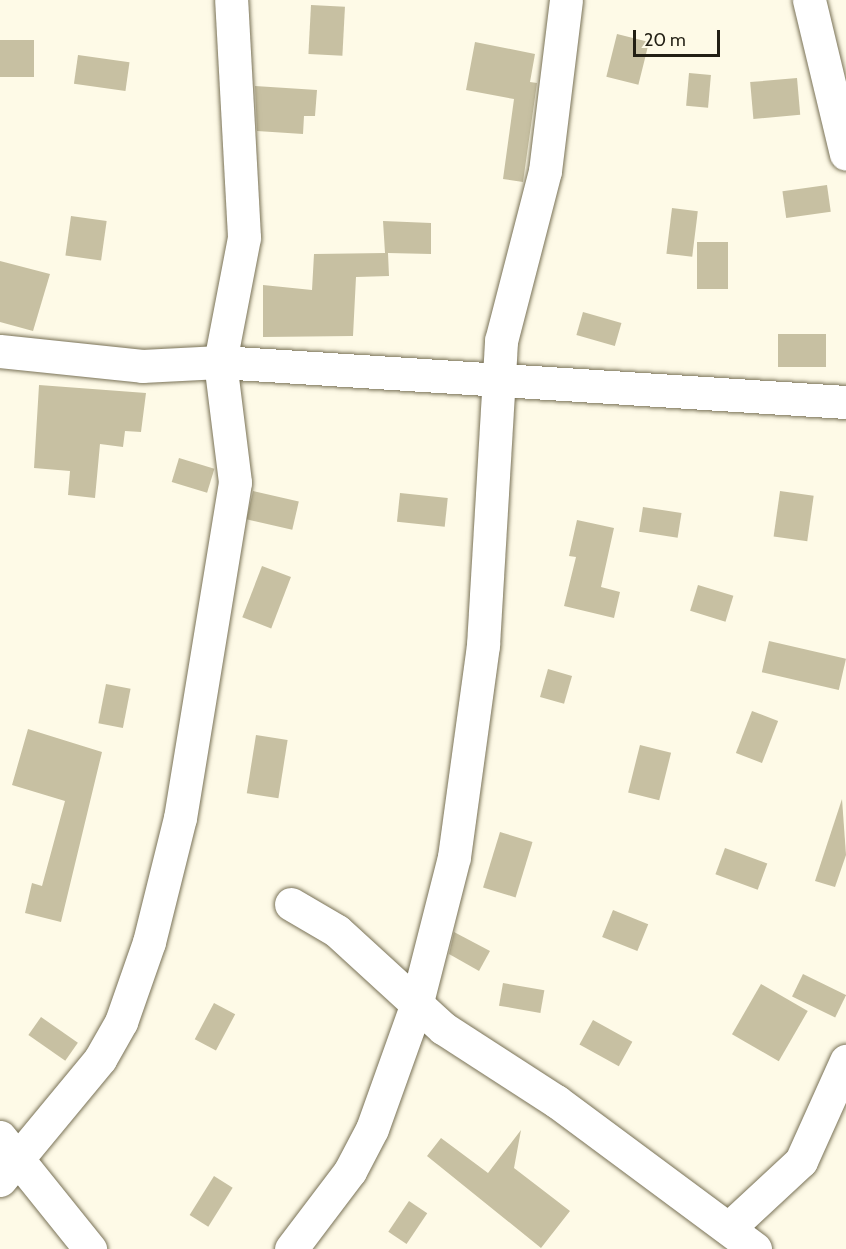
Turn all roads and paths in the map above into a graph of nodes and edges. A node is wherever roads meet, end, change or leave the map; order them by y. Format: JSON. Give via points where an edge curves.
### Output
{"nodes":[{"id":1,"x":231,"y":0,"type":"edge"},
{"id":2,"x":566,"y":0,"type":"edge"},
{"id":3,"x":808,"y":0,"type":"edge"},
{"id":4,"x":820,"y":48,"type":"junction"},
{"id":5,"x":846,"y":70,"type":"edge"},
{"id":6,"x":846,"y":154,"type":"edge"},
{"id":7,"x":0,"y":351,"type":"edge"},
{"id":8,"x":220,"y":362,"type":"junction"},
{"id":9,"x":500,"y":381,"type":"junction"},
{"id":10,"x":846,"y":402,"type":"edge"},
{"id":11,"x":291,"y":904,"type":"dead end"},
{"id":12,"x":416,"y":1006,"type":"junction"},
{"id":13,"x":846,"y":1061,"type":"edge"},
{"id":14,"x":5,"y":1159,"type":"edge"},
{"id":15,"x":730,"y":1227,"type":"junction"},
{"id":16,"x":90,"y":1249,"type":"edge"},
{"id":17,"x":291,"y":1249,"type":"edge"},
{"id":18,"x":755,"y":1249,"type":"edge"}],
"edges":[{"from":1,"to":8,"type":"street","via":[[244,237]]},
{"from":2,"to":9,"type":"street","via":[[545,171],[515,275],[501,341]]},
{"from":3,"to":4,"type":"street"},
{"from":4,"to":5,"type":"street"},
{"from":4,"to":6,"type":"street"},
{"from":7,"to":8,"type":"street","via":[[142,366]]},
{"from":8,"to":9,"type":"street"},
{"from":8,"to":14,"type":"street","via":[[235,482],[180,818],[149,942],[121,1022],[100,1059]]},
{"from":9,"to":10,"type":"street"},
{"from":9,"to":12,"type":"street","via":[[483,645],[470,760],[454,857]]},
{"from":11,"to":12,"type":"street","via":[[338,931]]},
{"from":12,"to":15,"type":"street"},
{"from":12,"to":17,"type":"street","via":[[372,1128],[350,1171]]},
{"from":13,"to":15,"type":"street","via":[[801,1161]]},
{"from":14,"to":16,"type":"street"},
{"from":15,"to":18,"type":"street"}]}
